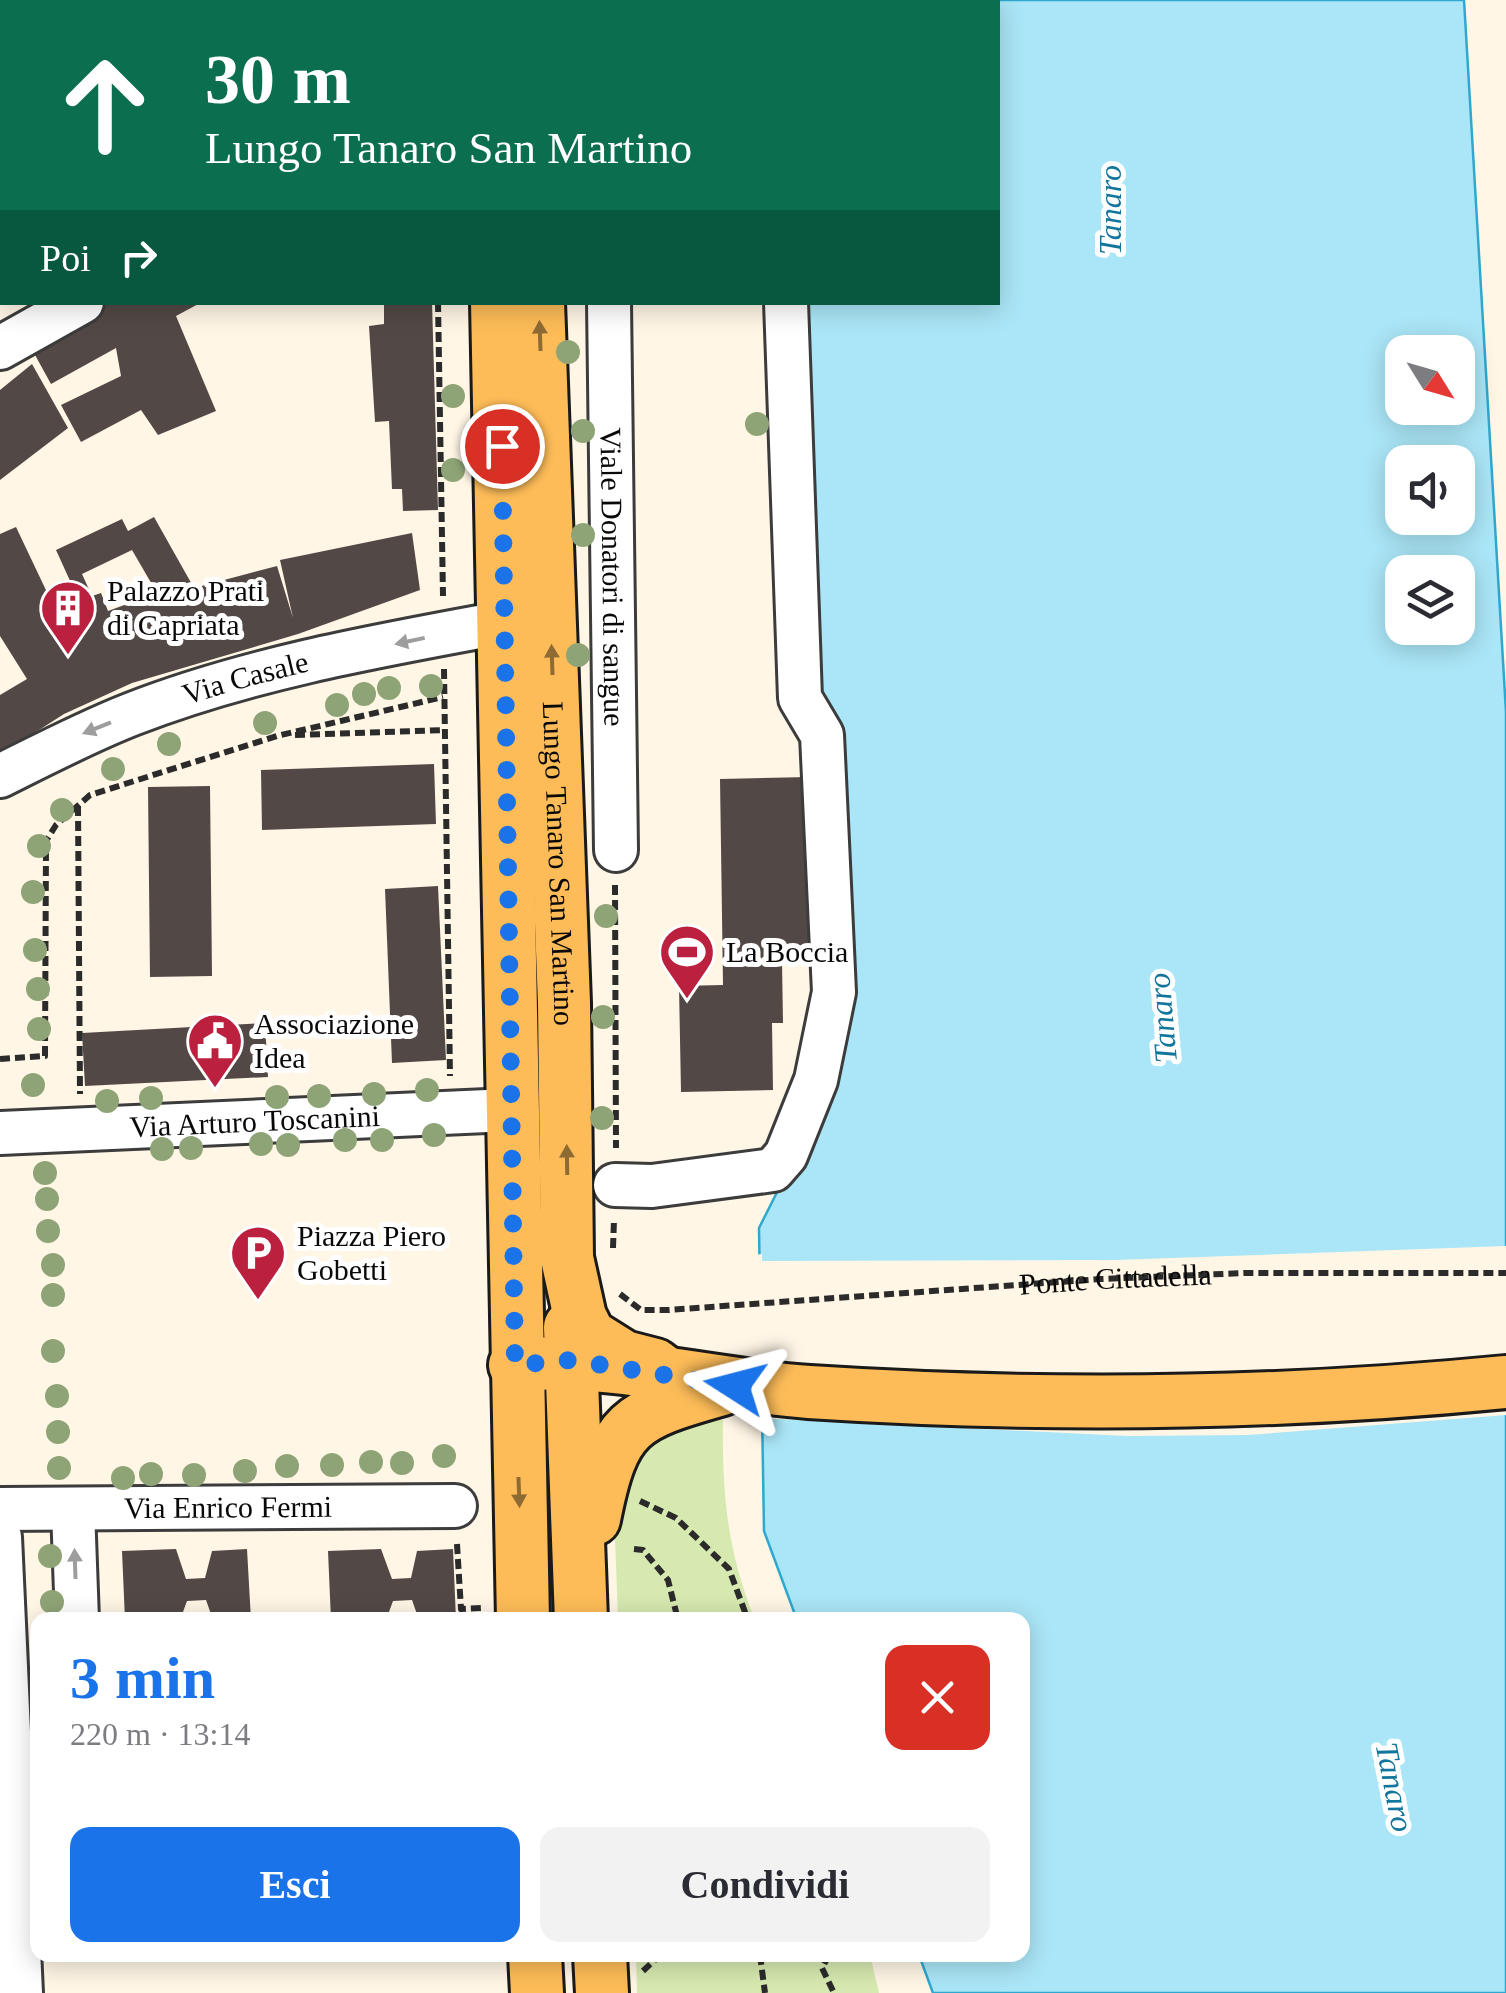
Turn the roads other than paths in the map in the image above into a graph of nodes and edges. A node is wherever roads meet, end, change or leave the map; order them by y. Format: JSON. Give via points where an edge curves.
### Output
{"nodes":[{"id":1,"x":77,"y":305,"type":"edge"},
{"id":2,"x":497,"y":305,"type":"edge"},
{"id":3,"x":538,"y":305,"type":"edge"},
{"id":4,"x":608,"y":305,"type":"edge"},
{"id":5,"x":786,"y":305,"type":"edge"},
{"id":6,"x":0,"y":348,"type":"edge"},
{"id":7,"x":506,"y":622,"type":"junction"},
{"id":8,"x":0,"y":776,"type":"edge"},
{"id":9,"x":616,"y":850,"type":"road end"},
{"id":10,"x":510,"y":1110,"type":"junction"},
{"id":11,"x":0,"y":1133,"type":"edge"},
{"id":12,"x":615,"y":1185,"type":"road end"},
{"id":13,"x":590,"y":1258,"type":"junction"},
{"id":14,"x":572,"y":1374,"type":"junction"},
{"id":15,"x":516,"y":1380,"type":"junction"},
{"id":16,"x":1506,"y":1382,"type":"edge"},
{"id":17,"x":697,"y":1386,"type":"junction"},
{"id":18,"x":72,"y":1508,"type":"junction"},
{"id":19,"x":0,"y":1509,"type":"edge"},
{"id":20,"x":455,"y":1519,"type":"road end"},
{"id":21,"x":0,"y":1537,"type":"edge"},
{"id":22,"x":77,"y":1612,"type":"edge"},
{"id":23,"x":502,"y":1612,"type":"edge"},
{"id":24,"x":584,"y":1612,"type":"edge"},
{"id":25,"x":585,"y":1612,"type":"edge"},
{"id":26,"x":2,"y":1671,"type":"edge"},
{"id":27,"x":28,"y":1937,"type":"edge"},
{"id":28,"x":535,"y":1962,"type":"edge"},
{"id":29,"x":21,"y":1993,"type":"edge"},
{"id":30,"x":537,"y":1993,"type":"edge"}],
"edges":[{"from":1,"to":6,"type":"street"},
{"from":2,"to":7,"type":"main road","name":"Lungo Tanaro San Martino"},
{"from":13,"to":3,"type":"main road","name":"Lungo Tanaro San Martino","one_way":true,"via":[[564,984]]},
{"from":4,"to":9,"type":"street","name":"Viale Donatori di sangue"},
{"from":5,"to":12,"type":"street","via":[[800,698],[822,735],[834,992],[816,1080],[786,1155],[773,1170]]},
{"from":7,"to":8,"type":"street","name":"Via Casale","one_way":true,"via":[[185,696],[82,734]]},
{"from":7,"to":10,"type":"main road","name":"Lungo Tanaro San Martino"},
{"from":10,"to":11,"type":"street","name":"Via Arturo Toscanini"},
{"from":10,"to":15,"type":"main road","name":"Lungo Tanaro San Martino"},
{"from":13,"to":14,"type":"main road"},
{"from":13,"to":17,"type":"main road","name":"Lungo Tanaro San Martino","via":[[580,1317],[589,1335]]},
{"from":14,"to":15,"type":"main road"},
{"from":14,"to":17,"type":"main road"},
{"from":14,"to":24,"type":"main road"},
{"from":15,"to":23,"type":"main road","name":"Lungo Tanaro San Martino","one_way":true},
{"from":16,"to":17,"type":"main road","via":[[1122,1405]]},
{"from":17,"to":25,"type":"main road","via":[[634,1422],[612,1449],[594,1517]]},
{"from":18,"to":19,"type":"street","name":"Via Enrico Fermi"},
{"from":18,"to":20,"type":"street","name":"Via Enrico Fermi"},
{"from":22,"to":18,"type":"street","one_way":true},
{"from":21,"to":26,"type":"street"},
{"from":26,"to":27,"type":"street"},
{"from":27,"to":29,"type":"street"},
{"from":28,"to":30,"type":"main road"}]}
